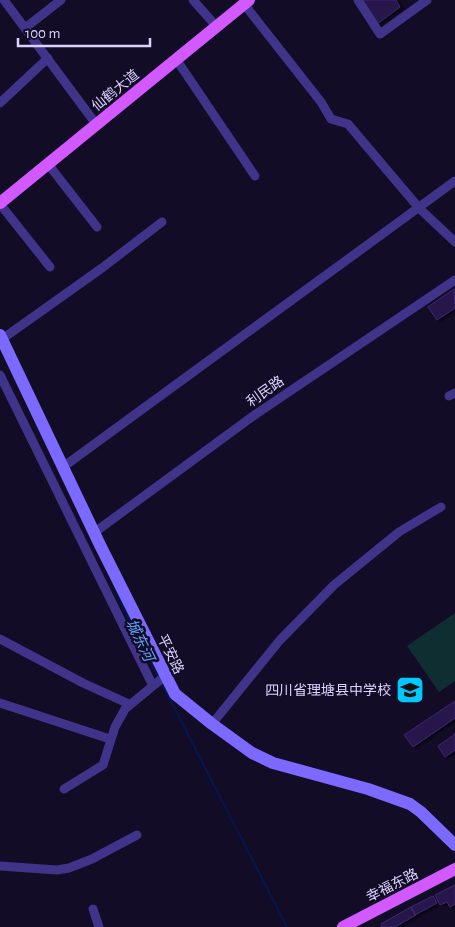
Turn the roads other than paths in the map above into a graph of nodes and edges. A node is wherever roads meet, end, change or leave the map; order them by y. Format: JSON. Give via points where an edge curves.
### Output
{"nodes":[{"id":1,"x":4,"y":0,"type":"edge"},
{"id":2,"x":61,"y":0,"type":"edge"},
{"id":3,"x":193,"y":0,"type":"edge"},
{"id":4,"x":358,"y":0,"type":"edge"},
{"id":5,"x":427,"y":0,"type":"edge"},
{"id":6,"x":247,"y":2,"type":"edge"},
{"id":7,"x":216,"y":26,"type":"junction"},
{"id":8,"x":25,"y":28,"type":"junction"},
{"id":9,"x":48,"y":58,"type":"junction"},
{"id":10,"x":176,"y":59,"type":"junction"},
{"id":11,"x":0,"y":103,"type":"edge"},
{"id":12,"x":96,"y":124,"type":"junction"},
{"id":13,"x":48,"y":164,"type":"junction"},
{"id":14,"x":255,"y":176,"type":"dead end"},
{"id":15,"x":455,"y":181,"type":"edge"},
{"id":16,"x":0,"y":203,"type":"edge"},
{"id":17,"x":418,"y":208,"type":"junction"},
{"id":18,"x":162,"y":222,"type":"dead end"},
{"id":19,"x":97,"y":227,"type":"dead end"},
{"id":20,"x":455,"y":242,"type":"edge"},
{"id":21,"x":50,"y":267,"type":"dead end"},
{"id":22,"x":455,"y":280,"type":"edge"},
{"id":23,"x":1,"y":337,"type":"edge"},
{"id":24,"x":0,"y":375,"type":"edge"},
{"id":25,"x":63,"y":468,"type":"junction"},
{"id":26,"x":441,"y":508,"type":"dead end"},
{"id":27,"x":95,"y":532,"type":"junction"},
{"id":28,"x":0,"y":639,"type":"edge"},
{"id":29,"x":160,"y":680,"type":"junction"},
{"id":30,"x":0,"y":703,"type":"edge"},
{"id":31,"x":129,"y":704,"type":"junction"},
{"id":32,"x":212,"y":724,"type":"junction"},
{"id":33,"x":110,"y":740,"type":"junction"},
{"id":34,"x":64,"y":789,"type":"dead end"},
{"id":35,"x":137,"y":835,"type":"dead end"},
{"id":36,"x":455,"y":845,"type":"edge"},
{"id":37,"x":0,"y":866,"type":"edge"},
{"id":38,"x":455,"y":869,"type":"edge"},
{"id":39,"x":93,"y":908,"type":"dead end"},
{"id":40,"x":100,"y":927,"type":"edge"},
{"id":41,"x":344,"y":927,"type":"edge"}],
"edges":[{"from":1,"to":8,"type":"street"},
{"from":2,"to":8,"type":"street"},
{"from":3,"to":7,"type":"street"},
{"from":4,"to":5,"type":"street","via":[[380,34]]},
{"from":6,"to":7,"type":"main road","name":"仙鹤大道"},
{"from":6,"to":17,"type":"street","via":[[331,119],[348,124]]},
{"from":7,"to":10,"type":"main road","name":"仙鹤大道"},
{"from":8,"to":9,"type":"street"},
{"from":9,"to":11,"type":"street"},
{"from":9,"to":12,"type":"street"},
{"from":10,"to":12,"type":"main road","name":"仙鹤大道"},
{"from":10,"to":14,"type":"street"},
{"from":12,"to":13,"type":"main road","name":"仙鹤大道"},
{"from":13,"to":16,"type":"main road","name":"仙鹤大道"},
{"from":13,"to":19,"type":"street"},
{"from":15,"to":17,"type":"street"},
{"from":16,"to":21,"type":"street"},
{"from":17,"to":20,"type":"street"},
{"from":17,"to":25,"type":"street"},
{"from":18,"to":23,"type":"street","via":[[94,274]]},
{"from":22,"to":27,"type":"street","name":"利民路","via":[[256,414]]},
{"from":23,"to":25,"type":"street","name":"平安路"},
{"from":24,"to":29,"type":"street"},
{"from":25,"to":27,"type":"street","name":"平安路"},
{"from":26,"to":32,"type":"street","via":[[399,532],[334,585],[280,640]]},
{"from":27,"to":29,"type":"street","name":"平安路"},
{"from":28,"to":31,"type":"street"},
{"from":29,"to":31,"type":"street"},
{"from":29,"to":32,"type":"street","name":"平安路"},
{"from":30,"to":33,"type":"street"},
{"from":31,"to":33,"type":"street"},
{"from":32,"to":36,"type":"street","name":"平安路","via":[[252,753],[273,762],[410,804]]},
{"from":33,"to":34,"type":"street","via":[[103,765]]},
{"from":35,"to":37,"type":"street","via":[[69,868]]},
{"from":38,"to":41,"type":"main road","name":"幸福东路"},
{"from":39,"to":40,"type":"street"}]}
